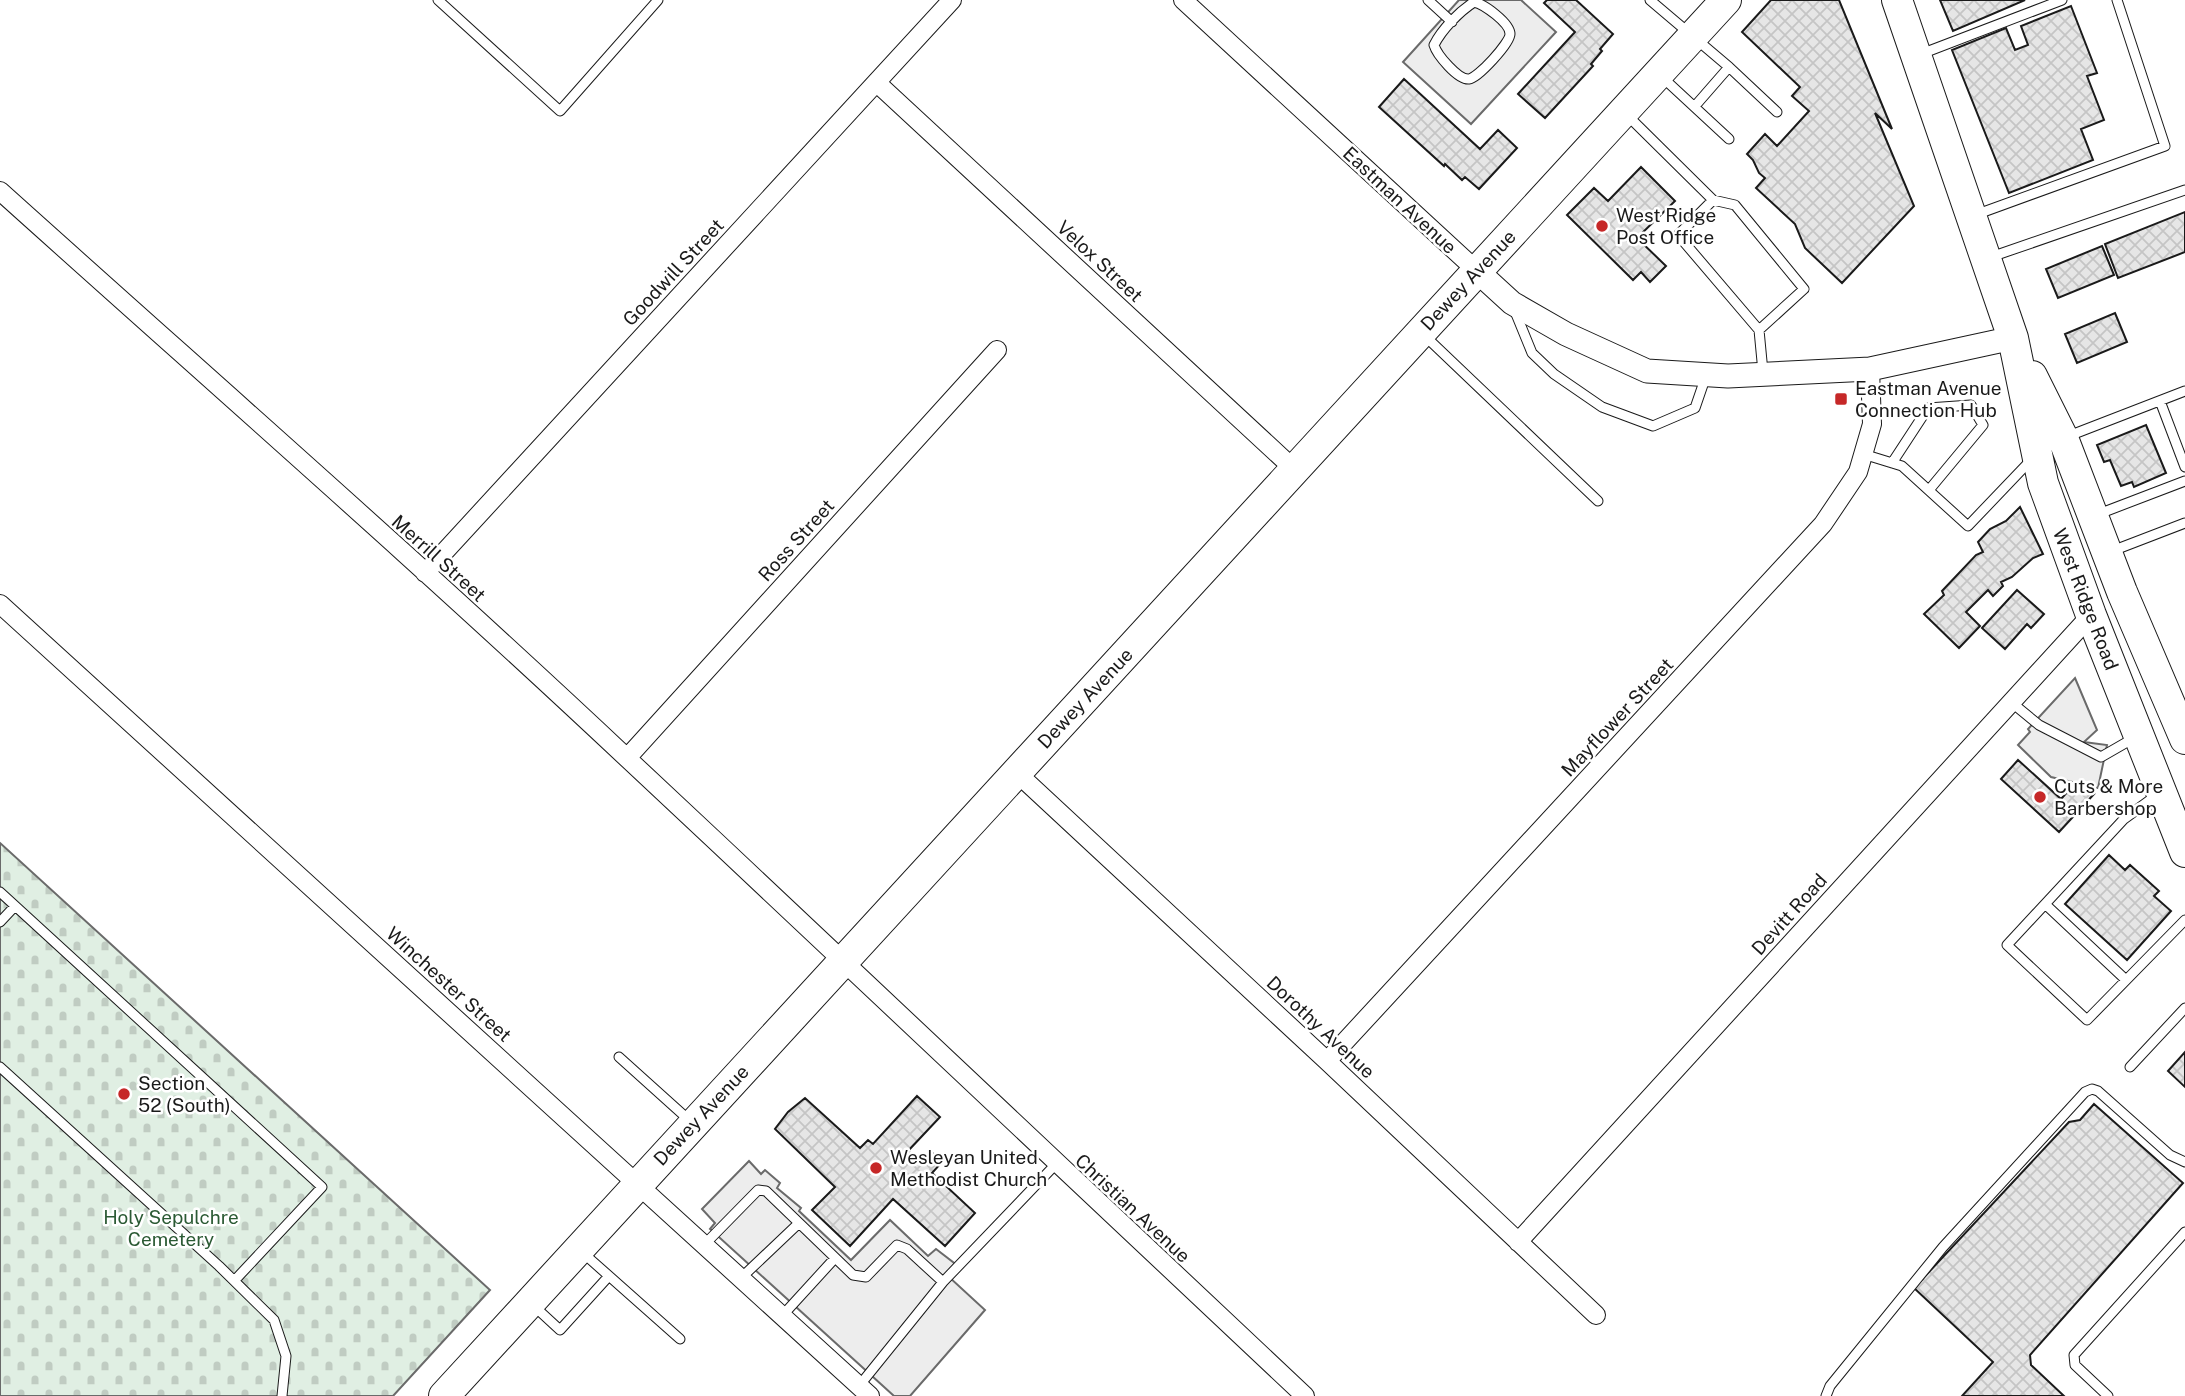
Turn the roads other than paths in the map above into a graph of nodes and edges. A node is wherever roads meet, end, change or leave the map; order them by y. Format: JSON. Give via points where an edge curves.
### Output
{"nodes":[{"id":1,"x":438,"y":0,"type":"edge"},
{"id":2,"x":658,"y":0,"type":"edge"},
{"id":3,"x":953,"y":0,"type":"edge"},
{"id":4,"x":1183,"y":0,"type":"edge"},
{"id":5,"x":1428,"y":0,"type":"edge"},
{"id":6,"x":1650,"y":0,"type":"edge"},
{"id":7,"x":1897,"y":0,"type":"edge"},
{"id":8,"x":2062,"y":0,"type":"edge"},
{"id":9,"x":2117,"y":0,"type":"edge"},
{"id":10,"x":1720,"y":2,"type":"edge"},
{"id":11,"x":1452,"y":22,"type":"junction"},
{"id":12,"x":1693,"y":36,"type":"junction"},
{"id":13,"x":1916,"y":55,"type":"junction"},
{"id":14,"x":1729,"y":67,"type":"junction"},
{"id":15,"x":1658,"y":74,"type":"junction"},
{"id":16,"x":877,"y":83,"type":"junction"},
{"id":17,"x":1695,"y":106,"type":"junction"},
{"id":18,"x":1623,"y":111,"type":"junction"},
{"id":19,"x":1777,"y":112,"type":"dead end"},
{"id":20,"x":1729,"y":139,"type":"dead end"},
{"id":21,"x":2185,"y":190,"type":"edge"},
{"id":22,"x":0,"y":191,"type":"edge"},
{"id":23,"x":1713,"y":200,"type":"junction"},
{"id":24,"x":1971,"y":216,"type":"junction"},
{"id":25,"x":1986,"y":259,"type":"junction"},
{"id":26,"x":1477,"y":271,"type":"junction"},
{"id":27,"x":1512,"y":303,"type":"junction"},
{"id":28,"x":1759,"y":330,"type":"junction"},
{"id":29,"x":1421,"y":332,"type":"junction"},
{"id":30,"x":2013,"y":338,"type":"junction"},
{"id":31,"x":997,"y":350,"type":"dead end"},
{"id":32,"x":1870,"y":369,"type":"junction"},
{"id":33,"x":1764,"y":374,"type":"junction"},
{"id":34,"x":1706,"y":375,"type":"junction"},
{"id":35,"x":2185,"y":391,"type":"edge"},
{"id":36,"x":2160,"y":401,"type":"junction"},
{"id":37,"x":2063,"y":438,"type":"junction"},
{"id":38,"x":2037,"y":453,"type":"junction"},
{"id":39,"x":1863,"y":454,"type":"junction"},
{"id":40,"x":1892,"y":463,"type":"junction"},
{"id":41,"x":2185,"y":467,"type":"edge"},
{"id":42,"x":1295,"y":470,"type":"junction"},
{"id":43,"x":2185,"y":481,"type":"edge"},
{"id":44,"x":1928,"y":490,"type":"junction"},
{"id":45,"x":1598,"y":501,"type":"dead end"},
{"id":46,"x":2094,"y":516,"type":"junction"},
{"id":47,"x":2185,"y":523,"type":"edge"},
{"id":48,"x":2108,"y":553,"type":"junction"},
{"id":49,"x":425,"y":573,"type":"junction"},
{"id":50,"x":0,"y":604,"type":"edge"},
{"id":51,"x":2091,"y":615,"type":"junction"},
{"id":52,"x":2011,"y":702,"type":"junction"},
{"id":53,"x":2139,"y":736,"type":"junction"},
{"id":54,"x":2185,"y":739,"type":"edge"},
{"id":55,"x":627,"y":758,"type":"junction"},
{"id":56,"x":1016,"y":772,"type":"junction"},
{"id":57,"x":2161,"y":792,"type":"junction"},
{"id":58,"x":2185,"y":852,"type":"edge"},
{"id":59,"x":0,"y":892,"type":"edge"},
{"id":60,"x":2045,"y":904,"type":"junction"},
{"id":61,"x":15,"y":906,"type":"junction"},
{"id":62,"x":2185,"y":920,"type":"edge"},
{"id":63,"x":0,"y":922,"type":"edge"},
{"id":64,"x":843,"y":962,"type":"junction"},
{"id":65,"x":2126,"y":980,"type":"junction"},
{"id":66,"x":2185,"y":1009,"type":"edge"},
{"id":67,"x":619,"y":1057,"type":"dead end"},
{"id":68,"x":1327,"y":1061,"type":"junction"},
{"id":69,"x":0,"y":1066,"type":"edge"},
{"id":70,"x":2130,"y":1067,"type":"dead end"},
{"id":71,"x":693,"y":1124,"type":"junction"},
{"id":72,"x":2185,"y":1162,"type":"edge"},
{"id":73,"x":1056,"y":1164,"type":"junction"},
{"id":74,"x":638,"y":1184,"type":"junction"},
{"id":75,"x":799,"y":1223,"type":"junction"},
{"id":76,"x":2185,"y":1232,"type":"edge"},
{"id":77,"x":1518,"y":1242,"type":"junction"},
{"id":78,"x":704,"y":1245,"type":"junction"},
{"id":79,"x":578,"y":1249,"type":"junction"},
{"id":80,"x":835,"y":1258,"type":"junction"},
{"id":81,"x":608,"y":1276,"type":"junction"},
{"id":82,"x":741,"y":1278,"type":"junction"},
{"id":83,"x":235,"y":1280,"type":"junction"},
{"id":84,"x":943,"y":1282,"type":"junction"},
{"id":85,"x":529,"y":1302,"type":"junction"},
{"id":86,"x":1596,"y":1315,"type":"dead end"},
{"id":87,"x":782,"y":1316,"type":"junction"},
{"id":88,"x":680,"y":1339,"type":"dead end"},
{"id":89,"x":865,"y":1391,"type":"edge"},
{"id":90,"x":282,"y":1396,"type":"edge"},
{"id":91,"x":444,"y":1396,"type":"edge"},
{"id":92,"x":1305,"y":1396,"type":"edge"},
{"id":93,"x":1826,"y":1396,"type":"edge"},
{"id":94,"x":2108,"y":1396,"type":"edge"}],
"edges":[{"from":1,"to":2,"type":"lane","via":[[560,111]]},
{"from":3,"to":16,"type":"street","name":"Goodwill Street"},
{"from":4,"to":26,"type":"street","name":"Eastman Avenue"},
{"from":5,"to":11,"type":"lane"},
{"from":6,"to":12,"type":"lane"},
{"from":7,"to":13,"type":"main road","name":"West Ridge Road"},
{"from":8,"to":13,"type":"lane"},
{"from":9,"to":24,"type":"lane","via":[[2165,146]]},
{"from":10,"to":12,"type":"main road","name":"Dewey Avenue"},
{"from":11,"to":11,"type":"lane","via":[[1434,45],[1437,54],[1469,79],[1478,75],[1510,34],[1483,4],[1474,2]]},
{"from":12,"to":14,"type":"lane"},
{"from":12,"to":15,"type":"main road","name":"Dewey Avenue"},
{"from":13,"to":24,"type":"main road","name":"West Ridge Road"},
{"from":14,"to":17,"type":"lane"},
{"from":14,"to":19,"type":"lane"},
{"from":15,"to":17,"type":"lane"},
{"from":15,"to":18,"type":"main road","name":"Dewey Avenue"},
{"from":16,"to":42,"type":"street","name":"Velox Street"},
{"from":16,"to":49,"type":"street","name":"Goodwill Street"},
{"from":17,"to":20,"type":"lane"},
{"from":18,"to":23,"type":"lane"},
{"from":18,"to":26,"type":"main road","name":"Dewey Avenue"},
{"from":21,"to":25,"type":"lane"},
{"from":22,"to":49,"type":"street","name":"Merrill Street"},
{"from":23,"to":28,"type":"lane","via":[[1678,235]]},
{"from":23,"to":28,"type":"lane","via":[[1735,205],[1804,289]]},
{"from":24,"to":25,"type":"main road","name":"West Ridge Road"},
{"from":25,"to":30,"type":"main road","name":"West Ridge Road"},
{"from":26,"to":27,"type":"street","name":"Eastman Avenue"},
{"from":26,"to":29,"type":"main road","name":"Dewey Avenue"},
{"from":27,"to":34,"type":"street","name":"Eastman Avenue","via":[[1647,371]]},
{"from":27,"to":34,"type":"lane","via":[[1532,354],[1602,407],[1654,426],[1695,408]]},
{"from":28,"to":33,"type":"lane"},
{"from":29,"to":42,"type":"main road","name":"Dewey Avenue"},
{"from":29,"to":45,"type":"lane"},
{"from":30,"to":32,"type":"street","name":"Eastman Avenue"},
{"from":30,"to":37,"type":"main road","name":"West Ridge Road"},
{"from":30,"to":38,"type":"main road","name":"West Ridge Road"},
{"from":31,"to":55,"type":"street","name":"Ross Street"},
{"from":32,"to":33,"type":"street","name":"Eastman Avenue"},
{"from":32,"to":39,"type":"street","name":"Mayflower Street","via":[[1872,424]]},
{"from":33,"to":34,"type":"street","name":"Eastman Avenue"},
{"from":35,"to":36,"type":"lane"},
{"from":36,"to":37,"type":"lane"},
{"from":36,"to":41,"type":"lane"},
{"from":37,"to":46,"type":"main road","name":"West Ridge Road"},
{"from":38,"to":44,"type":"lane","via":[[1968,526]]},
{"from":38,"to":51,"type":"main road","name":"West Ridge Road","via":[[2043,483]]},
{"from":39,"to":40,"type":"lane"},
{"from":39,"to":68,"type":"street","name":"Mayflower Street","via":[[1858,472],[1823,524]]},
{"from":40,"to":44,"type":"lane","via":[[1902,466]]},
{"from":40,"to":44,"type":"lane","via":[[1928,408],[1972,405],[1983,425]]},
{"from":42,"to":56,"type":"main road","name":"Dewey Avenue"},
{"from":43,"to":46,"type":"lane"},
{"from":46,"to":48,"type":"main road","name":"West Ridge Road"},
{"from":47,"to":48,"type":"lane"},
{"from":48,"to":54,"type":"main road","name":"West Ridge Road"},
{"from":49,"to":55,"type":"street","name":"Merrill Street"},
{"from":50,"to":74,"type":"street","name":"Winchester Street"},
{"from":51,"to":52,"type":"street","name":"Devitt Road"},
{"from":51,"to":53,"type":"main road","name":"West Ridge Road"},
{"from":52,"to":53,"type":"lane","via":[[2039,725],[2101,757]]},
{"from":52,"to":77,"type":"street","name":"Devitt Road"},
{"from":53,"to":57,"type":"main road","name":"West Ridge Road"},
{"from":55,"to":64,"type":"street","name":"Merrill Street"},
{"from":56,"to":64,"type":"main road","name":"Dewey Avenue"},
{"from":56,"to":68,"type":"street","name":"Dorothy Avenue"},
{"from":57,"to":58,"type":"main road","name":"West Ridge Road"},
{"from":57,"to":60,"type":"lane","via":[[2124,820]]},
{"from":59,"to":61,"type":"lane"},
{"from":60,"to":65,"type":"lane"},
{"from":60,"to":65,"type":"lane","via":[[2007,945],[2077,1011],[2087,1020]]},
{"from":61,"to":63,"type":"lane"},
{"from":61,"to":83,"type":"lane","via":[[322,1187]]},
{"from":62,"to":65,"type":"lane"},
{"from":64,"to":71,"type":"main road","name":"Dewey Avenue"},
{"from":64,"to":73,"type":"street","name":"Christian Avenue"},
{"from":66,"to":70,"type":"lane"},
{"from":67,"to":71,"type":"lane"},
{"from":68,"to":77,"type":"street","name":"Dorothy Avenue"},
{"from":69,"to":83,"type":"lane"},
{"from":71,"to":74,"type":"main road","name":"Dewey Avenue"},
{"from":72,"to":93,"type":"lane","via":[[2170,1155],[2098,1090],[2085,1092],[1943,1247]]},
{"from":73,"to":84,"type":"lane"},
{"from":73,"to":92,"type":"street","name":"Christian Avenue"},
{"from":74,"to":78,"type":"street","name":"Winchester Street"},
{"from":74,"to":79,"type":"main road","name":"Dewey Avenue"},
{"from":75,"to":78,"type":"lane","via":[[766,1191],[758,1190]]},
{"from":75,"to":80,"type":"lane"},
{"from":75,"to":82,"type":"lane"},
{"from":76,"to":94,"type":"lane","via":[[2074,1355],[2075,1364]]},
{"from":77,"to":86,"type":"street","name":"Dorothy Avenue"},
{"from":78,"to":82,"type":"street","name":"Winchester Street"},
{"from":79,"to":81,"type":"lane"},
{"from":79,"to":85,"type":"main road","name":"Dewey Avenue"},
{"from":80,"to":84,"type":"lane","via":[[853,1275],[866,1277],[897,1245]]},
{"from":80,"to":87,"type":"lane"},
{"from":81,"to":85,"type":"lane","via":[[560,1329]]},
{"from":81,"to":88,"type":"lane"},
{"from":82,"to":87,"type":"street","name":"Winchester Street"},
{"from":83,"to":90,"type":"lane","via":[[274,1320],[286,1356]]},
{"from":84,"to":89,"type":"lane"},
{"from":85,"to":91,"type":"main road","name":"Dewey Avenue"},
{"from":87,"to":89,"type":"street","name":"Winchester Street"}]}
